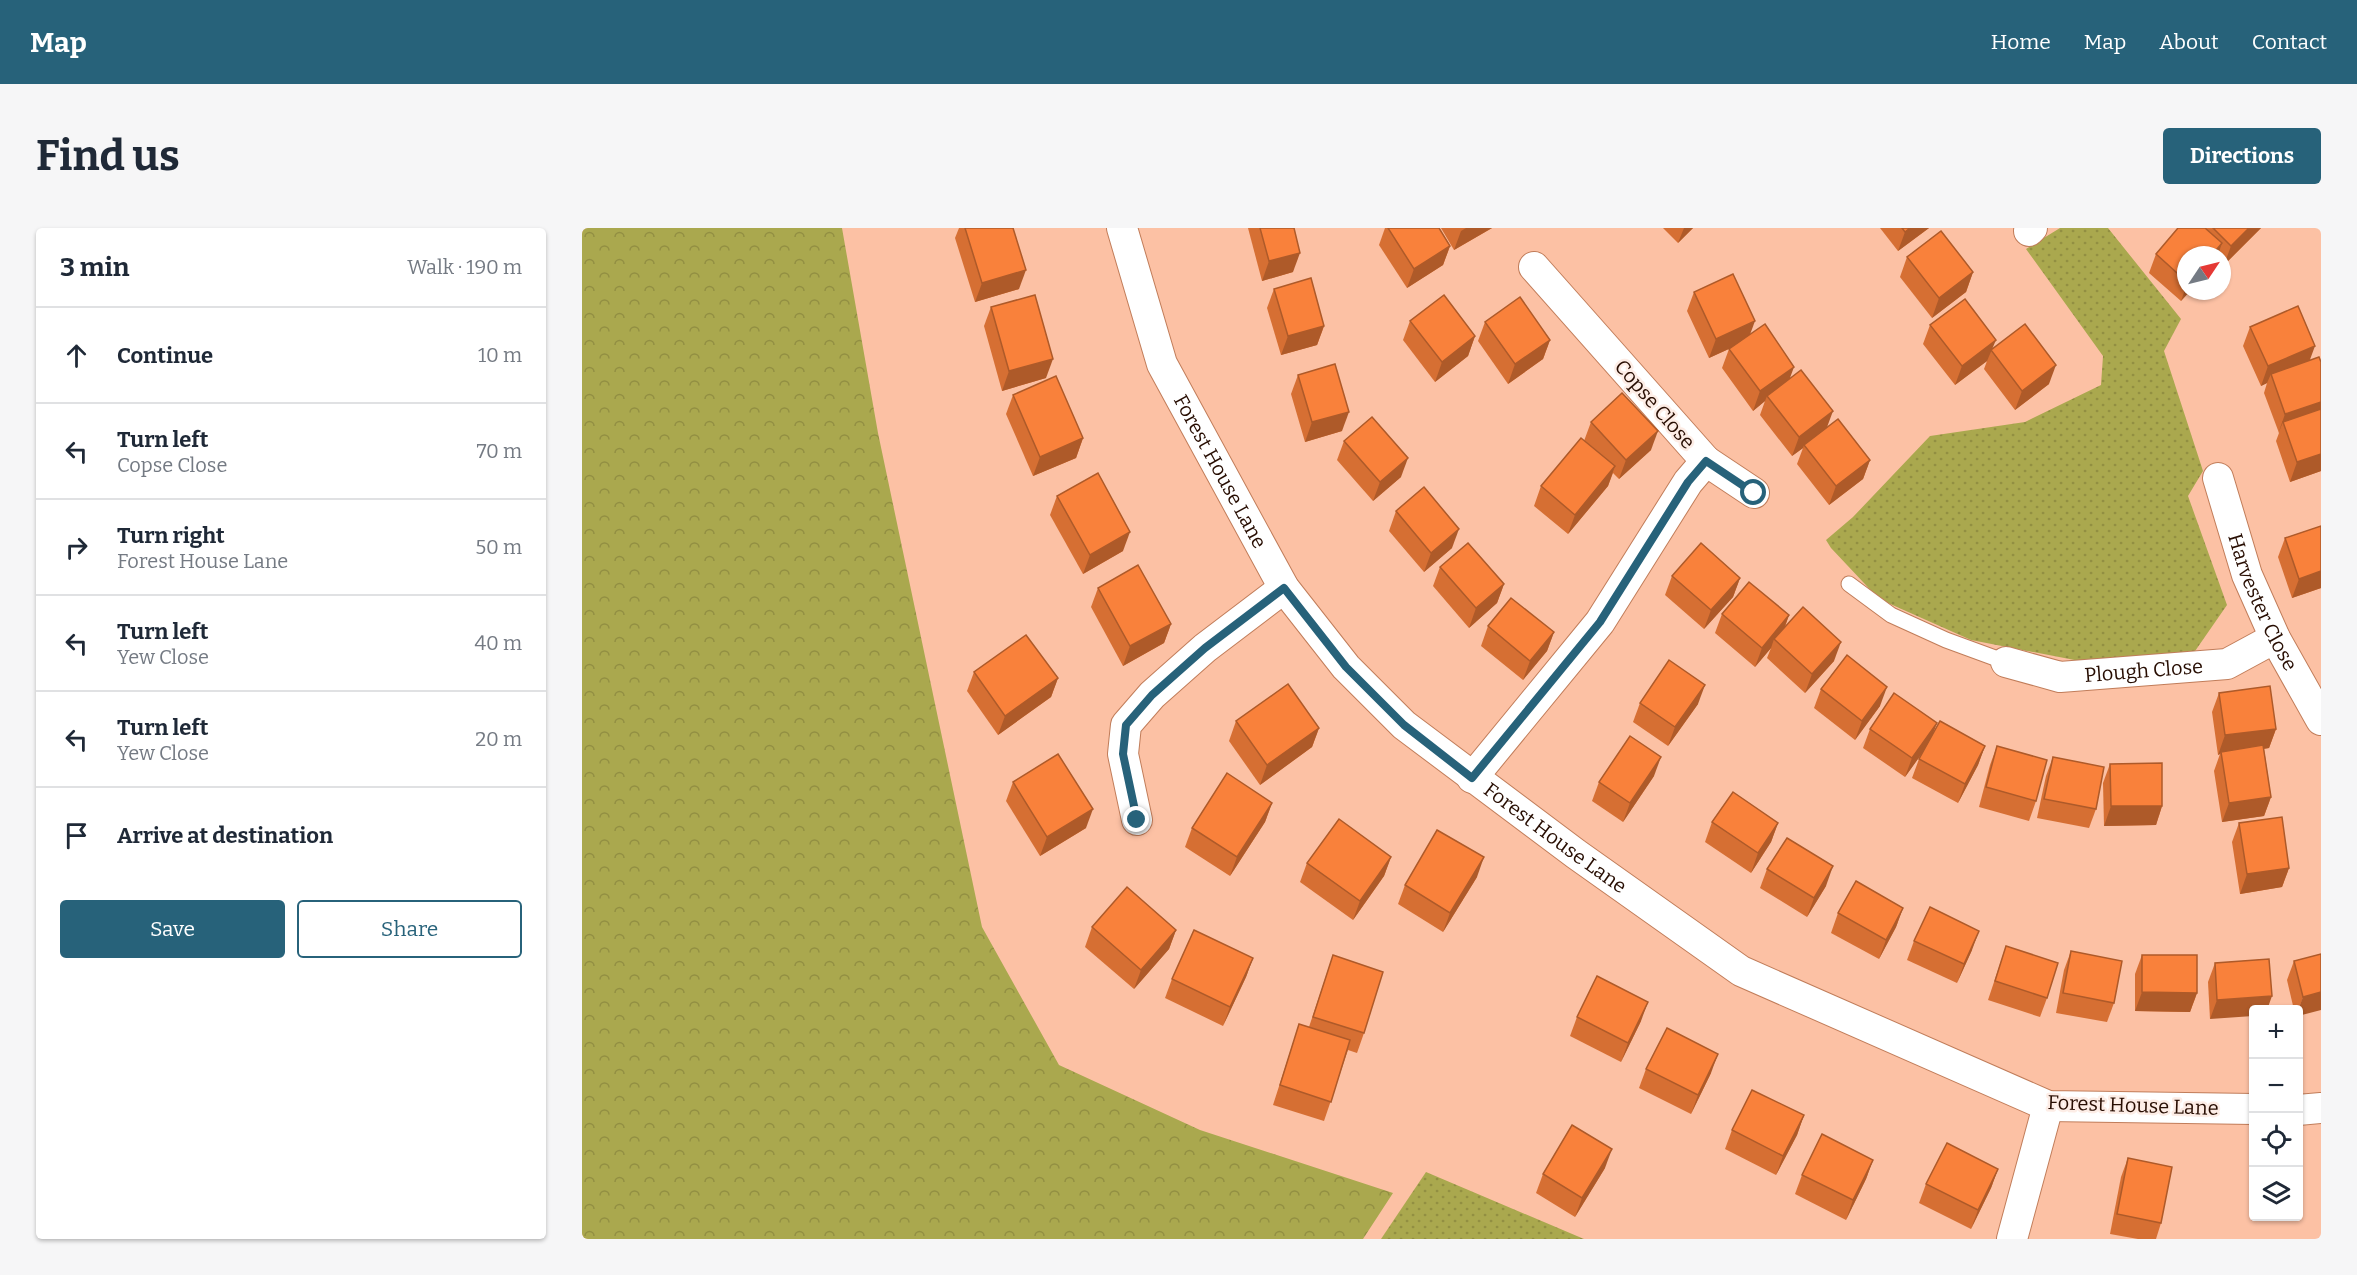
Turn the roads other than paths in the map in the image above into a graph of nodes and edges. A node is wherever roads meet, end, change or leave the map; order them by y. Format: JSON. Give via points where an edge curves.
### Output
{"nodes":[{"id":1,"x":1122,"y":228,"type":"edge"},
{"id":2,"x":1534,"y":267,"type":"dead end"},
{"id":3,"x":1706,"y":461,"type":"junction"},
{"id":4,"x":2218,"y":478,"type":"dead end"},
{"id":5,"x":1754,"y":493,"type":"dead end"},
{"id":6,"x":1849,"y":584,"type":"dead end"},
{"id":7,"x":1284,"y":588,"type":"junction"},
{"id":8,"x":2276,"y":638,"type":"junction"},
{"id":9,"x":2006,"y":662,"type":"joint"},
{"id":10,"x":2321,"y":720,"type":"edge"},
{"id":11,"x":1472,"y":778,"type":"junction"},
{"id":12,"x":1137,"y":820,"type":"dead end"},
{"id":13,"x":2048,"y":1106,"type":"junction"},
{"id":14,"x":2321,"y":1108,"type":"edge"},
{"id":15,"x":2249,"y":1109,"type":"edge"},
{"id":16,"x":2303,"y":1110,"type":"edge"},
{"id":17,"x":2012,"y":1239,"type":"edge"}],
"edges":[{"from":1,"to":7,"type":"street","name":"Forest House Lane","via":[[1162,364]]},
{"from":2,"to":3,"type":"street","name":"Copse Close"},
{"from":3,"to":5,"type":"street"},
{"from":3,"to":11,"type":"street","name":"Copse Close","via":[[1688,482],[1600,622]]},
{"from":4,"to":8,"type":"street","name":"Harvester Close","via":[[2247,575]]},
{"from":6,"to":9,"type":"lane","via":[[1891,615]]},
{"from":7,"to":11,"type":"street","name":"Forest House Lane","via":[[1346,667],[1404,725]]},
{"from":7,"to":12,"type":"street","via":[[1160,687],[1126,725],[1123,754]]},
{"from":8,"to":9,"type":"street","name":"Plough Close","via":[[2228,664],[2060,677]]},
{"from":8,"to":10,"type":"street","name":"Harvester Close"},
{"from":11,"to":13,"type":"street","name":"Forest House Lane","via":[[1741,971]]},
{"from":13,"to":15,"type":"street","name":"Forest House Lane"},
{"from":13,"to":17,"type":"street"},
{"from":14,"to":16,"type":"street"}]}
